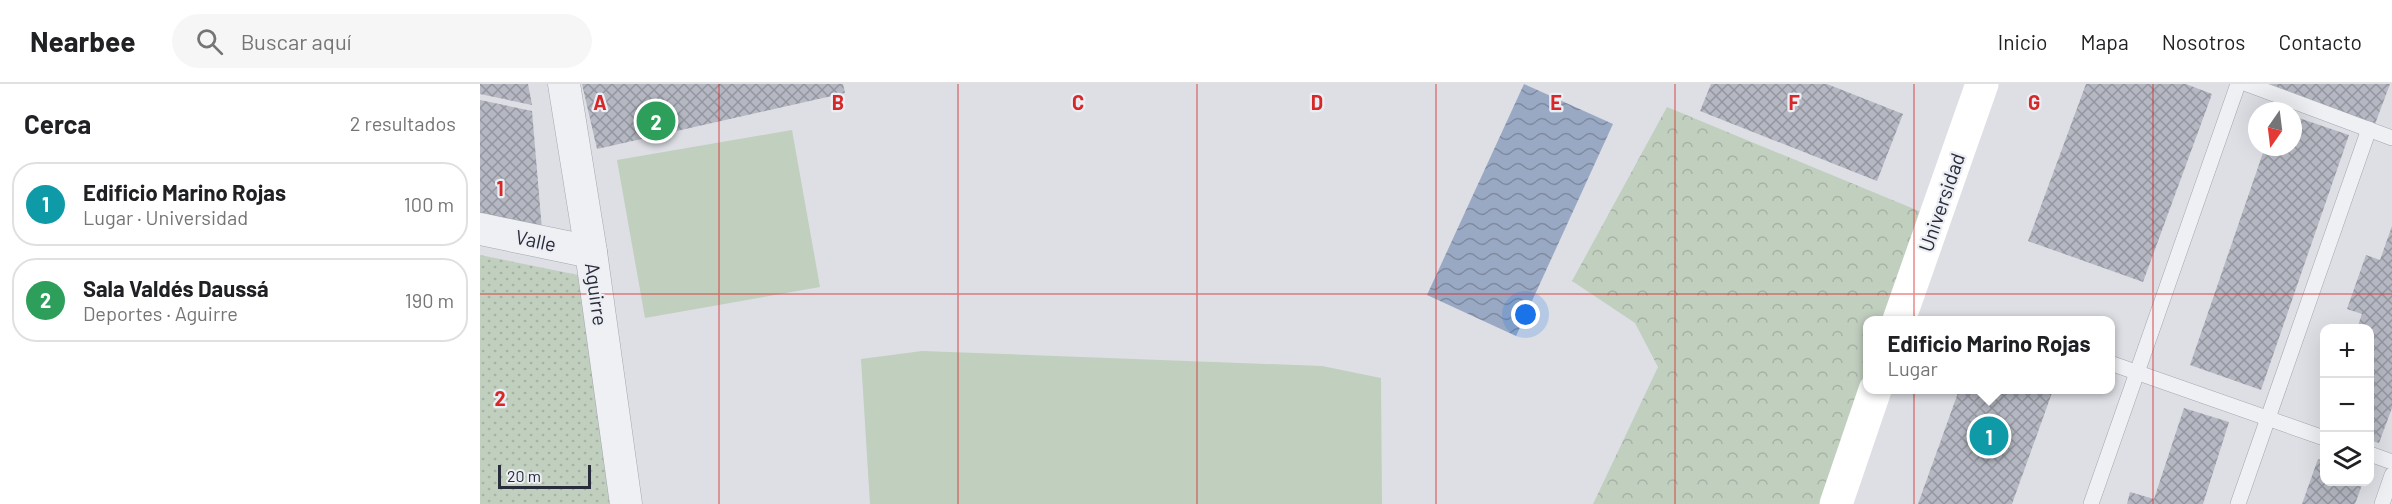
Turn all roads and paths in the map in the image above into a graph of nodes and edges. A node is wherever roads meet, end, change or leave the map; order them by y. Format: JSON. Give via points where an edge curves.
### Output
{"nodes":[{"id":1,"x":564,"y":84,"type":"edge"},
{"id":2,"x":1982,"y":84,"type":"edge"},
{"id":3,"x":2238,"y":84,"type":"edge"},
{"id":4,"x":2247,"y":84,"type":"edge"},
{"id":5,"x":2369,"y":129,"type":"junction"},
{"id":6,"x":2392,"y":138,"type":"edge"},
{"id":7,"x":480,"y":229,"type":"edge"},
{"id":8,"x":591,"y":252,"type":"junction"},
{"id":9,"x":1901,"y":316,"type":"edge"},
{"id":10,"x":2115,"y":365,"type":"edge"},
{"id":11,"x":2139,"y":373,"type":"junction"},
{"id":12,"x":1874,"y":394,"type":"edge"},
{"id":13,"x":2268,"y":418,"type":"junction"},
{"id":14,"x":2320,"y":436,"type":"edge"},
{"id":15,"x":2374,"y":455,"type":"edge"},
{"id":16,"x":2392,"y":462,"type":"edge"},
{"id":17,"x":2392,"y":475,"type":"edge"},
{"id":18,"x":626,"y":504,"type":"edge"},
{"id":19,"x":1836,"y":504,"type":"edge"},
{"id":20,"x":2091,"y":504,"type":"edge"},
{"id":21,"x":2238,"y":504,"type":"edge"},
{"id":22,"x":2382,"y":504,"type":"edge"}],
"edges":[{"from":1,"to":8,"type":"street","name":"Aguirre"},
{"from":2,"to":9,"type":"main road","name":"Universidad"},
{"from":3,"to":11,"type":"lane"},
{"from":4,"to":5,"type":"lane"},
{"from":5,"to":6,"type":"lane"},
{"from":5,"to":13,"type":"lane"},
{"from":7,"to":8,"type":"street","name":"Valle"},
{"from":8,"to":18,"type":"street","name":"Aguirre"},
{"from":10,"to":11,"type":"lane"},
{"from":11,"to":13,"type":"lane"},
{"from":11,"to":20,"type":"lane"},
{"from":12,"to":19,"type":"main road"},
{"from":13,"to":14,"type":"lane"},
{"from":13,"to":21,"type":"lane"},
{"from":15,"to":16,"type":"lane"},
{"from":17,"to":22,"type":"lane"}]}
